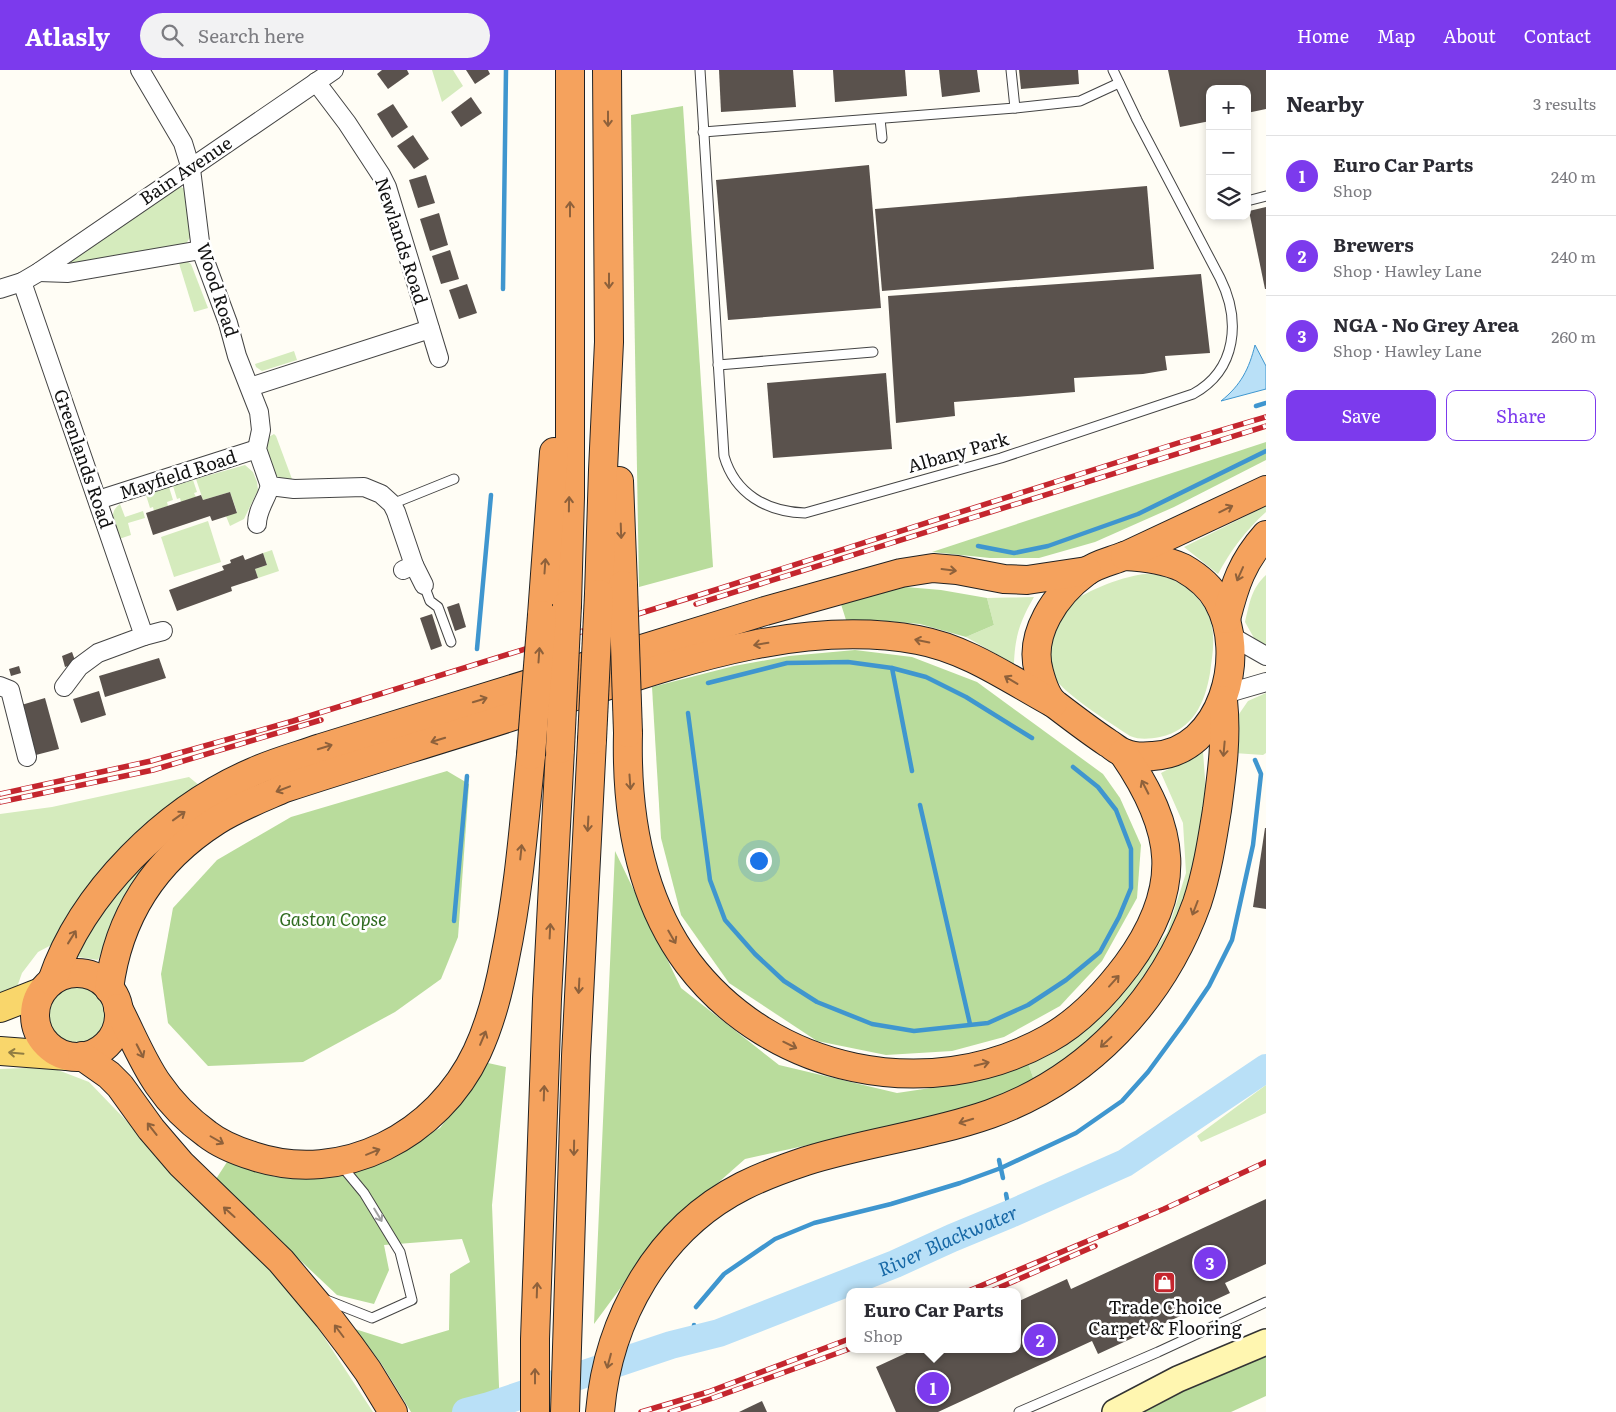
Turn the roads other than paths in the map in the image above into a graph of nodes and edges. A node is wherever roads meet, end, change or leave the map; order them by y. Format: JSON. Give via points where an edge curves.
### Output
{"nodes":[{"id":1,"x":140,"y":70,"type":"edge"},
{"id":2,"x":334,"y":70,"type":"edge"},
{"id":3,"x":570,"y":70,"type":"edge"},
{"id":4,"x":607,"y":70,"type":"edge"},
{"id":5,"x":700,"y":70,"type":"edge"},
{"id":6,"x":1011,"y":70,"type":"edge"},
{"id":7,"x":1113,"y":70,"type":"edge"},
{"id":8,"x":316,"y":82,"type":"junction"},
{"id":9,"x":1118,"y":83,"type":"junction"},
{"id":10,"x":1015,"y":108,"type":"junction"},
{"id":11,"x":880,"y":118,"type":"junction"},
{"id":12,"x":703,"y":132,"type":"junction"},
{"id":13,"x":882,"y":138,"type":"dead end"},
{"id":14,"x":191,"y":168,"type":"junction"},
{"id":15,"x":1266,"y":196,"type":"edge"},
{"id":16,"x":1251,"y":200,"type":"edge"},
{"id":17,"x":201,"y":250,"type":"junction"},
{"id":18,"x":39,"y":272,"type":"junction"},
{"id":19,"x":22,"y":282,"type":"junction"},
{"id":20,"x":0,"y":289,"type":"edge"},
{"id":21,"x":430,"y":329,"type":"junction"},
{"id":22,"x":873,"y":352,"type":"dead end"},
{"id":23,"x":439,"y":358,"type":"dead end"},
{"id":24,"x":718,"y":365,"type":"junction"},
{"id":25,"x":250,"y":387,"type":"junction"},
{"id":26,"x":258,"y":449,"type":"junction"},
{"id":27,"x":454,"y":479,"type":"dead end"},
{"id":28,"x":270,"y":486,"type":"junction"},
{"id":29,"x":1266,"y":490,"type":"edge"},
{"id":30,"x":98,"y":500,"type":"junction"},
{"id":31,"x":392,"y":504,"type":"junction"},
{"id":32,"x":255,"y":530,"type":"dead end"},
{"id":33,"x":1266,"y":535,"type":"edge"},
{"id":34,"x":1124,"y":556,"type":"junction"},
{"id":35,"x":1087,"y":571,"type":"junction"},
{"id":36,"x":424,"y":585,"type":"joint"},
{"id":37,"x":611,"y":590,"type":"junction"},
{"id":38,"x":554,"y":610,"type":"junction"},
{"id":39,"x":1227,"y":625,"type":"junction"},
{"id":40,"x":163,"y":631,"type":"dead end"},
{"id":41,"x":144,"y":636,"type":"junction"},
{"id":42,"x":451,"y":642,"type":"dead end"},
{"id":43,"x":1266,"y":656,"type":"edge"},
{"id":44,"x":1266,"y":682,"type":"edge"},
{"id":45,"x":0,"y":686,"type":"edge"},
{"id":46,"x":64,"y":687,"type":"dead end"},
{"id":47,"x":1224,"y":697,"type":"junction"},
{"id":48,"x":1053,"y":703,"type":"junction"},
{"id":49,"x":1123,"y":753,"type":"junction"},
{"id":50,"x":27,"y":758,"type":"dead end"},
{"id":51,"x":46,"y":986,"type":"junction"},
{"id":52,"x":114,"y":998,"type":"junction"},
{"id":53,"x":0,"y":1008,"type":"edge"},
{"id":54,"x":0,"y":1051,"type":"edge"},
{"id":55,"x":74,"y":1056,"type":"junction"},
{"id":56,"x":338,"y":1162,"type":"junction"},
{"id":57,"x":309,"y":1293,"type":"junction"},
{"id":58,"x":1266,"y":1302,"type":"edge"},
{"id":59,"x":1266,"y":1342,"type":"edge"},
{"id":60,"x":393,"y":1412,"type":"edge"},
{"id":61,"x":535,"y":1412,"type":"edge"},
{"id":62,"x":565,"y":1412,"type":"edge"},
{"id":63,"x":600,"y":1412,"type":"edge"},
{"id":64,"x":1019,"y":1412,"type":"edge"},
{"id":65,"x":1114,"y":1412,"type":"edge"}],
"edges":[{"from":1,"to":14,"type":"street","name":"Wood Road","via":[[183,143]]},
{"from":2,"to":8,"type":"street","name":"Bain Avenue"},
{"from":38,"to":3,"type":"highway","one_way":true,"via":[[549,500],[570,258]]},
{"from":4,"to":37,"type":"highway","one_way":true},
{"from":5,"to":12,"type":"lane","name":"Albany Park"},
{"from":6,"to":10,"type":"lane"},
{"from":7,"to":9,"type":"lane","name":"Albany Park"},
{"from":8,"to":14,"type":"street","name":"Bain Avenue"},
{"from":8,"to":21,"type":"street","name":"Newlands Road","via":[[381,175]]},
{"from":9,"to":10,"type":"lane","via":[[1080,101]]},
{"from":9,"to":24,"type":"lane","name":"Albany Park","via":[[1228,295],[1232,322],[1230,349],[1220,370],[1203,388],[1001,458],[805,514],[766,506],[743,488],[729,468],[722,448]]},
{"from":10,"to":11,"type":"lane"},
{"from":11,"to":12,"type":"lane"},
{"from":11,"to":13,"type":"lane"},
{"from":12,"to":24,"type":"lane","name":"Albany Park"},
{"from":14,"to":17,"type":"street","name":"Wood Road"},
{"from":14,"to":18,"type":"street","name":"Bain Avenue"},
{"from":15,"to":16,"type":"lane"},
{"from":17,"to":18,"type":"street","via":[[68,273]]},
{"from":17,"to":25,"type":"street","name":"Wood Road"},
{"from":18,"to":19,"type":"street","name":"Bain Avenue"},
{"from":19,"to":20,"type":"street","name":"Bain Avenue"},
{"from":19,"to":30,"type":"street","name":"Greenlands Road"},
{"from":21,"to":23,"type":"street","name":"Newlands Road"},
{"from":21,"to":25,"type":"street"},
{"from":22,"to":24,"type":"lane"},
{"from":25,"to":26,"type":"street","name":"Wood Road","via":[[259,412]]},
{"from":26,"to":28,"type":"street","name":"Wood Road"},
{"from":26,"to":30,"type":"street","name":"Mayfield Road"},
{"from":27,"to":31,"type":"lane"},
{"from":28,"to":31,"type":"street","via":[[294,489],[364,487],[381,494]]},
{"from":28,"to":32,"type":"street","via":[[257,516]]},
{"from":34,"to":29,"type":"highway","one_way":true},
{"from":30,"to":41,"type":"street","name":"Greenlands Road"},
{"from":31,"to":36,"type":"street","via":[[408,567]]},
{"from":33,"to":39,"type":"highway","one_way":true,"via":[[1238,576]]},
{"from":34,"to":35,"type":"highway"},
{"from":34,"to":39,"type":"highway","via":[[1157,559],[1182,568],[1204,582],[1218,600]]},
{"from":35,"to":48,"type":"highway","via":[[1056,601],[1040,632],[1036,655],[1038,669]]},
{"from":51,"to":35,"type":"highway","one_way":true,"via":[[87,912],[135,854],[179,815],[252,772],[765,611],[901,572],[933,568],[1028,580]]},
{"from":36,"to":42,"type":"lane","via":[[430,601],[438,607]]},
{"from":37,"to":49,"type":"highway","one_way":true,"bridge":true,"via":[[628,733],[635,838],[661,919],[689,964],[720,997],[771,1036],[827,1061],[898,1074],[926,1074],[982,1064],[1049,1038],[1099,998],[1136,953],[1160,907],[1166,886],[1162,825],[1141,778]]},
{"from":37,"to":62,"type":"highway","one_way":true,"bridge":true,"via":[[592,740],[576,1056]]},
{"from":56,"to":38,"type":"highway","one_way":true,"bridge":true,"via":[[387,1146],[416,1128],[450,1095],[477,1053],[495,1003],[509,942],[531,756]]},
{"from":61,"to":38,"type":"highway","one_way":true,"bridge":true,"via":[[547,999],[560,749]]},
{"from":39,"to":43,"type":"street","via":[[1238,640]]},
{"from":39,"to":47,"type":"highway","via":[[1231,662]]},
{"from":40,"to":41,"type":"street"},
{"from":41,"to":46,"type":"street","via":[[98,653],[79,667]]},
{"from":44,"to":47,"type":"street"},
{"from":45,"to":50,"type":"street","via":[[10,690]]},
{"from":47,"to":49,"type":"highway","via":[[1204,730],[1176,751],[1141,757]]},
{"from":47,"to":63,"type":"highway","one_way":true,"via":[[1226,727],[1218,799],[1198,900],[1165,972],[1136,1012],[1079,1065],[1014,1104],[960,1123],[807,1161],[740,1187],[700,1213],[654,1262],[624,1314],[605,1375]]},
{"from":48,"to":49,"type":"highway"},
{"from":48,"to":52,"type":"highway","one_way":true,"via":[[968,656],[937,644],[895,637],[818,635],[752,645],[665,668],[285,788],[215,821],[170,859],[144,890],[118,942],[112,965]]},
{"from":51,"to":52,"type":"highway","via":[[61,976],[82,973],[97,978]]},
{"from":51,"to":53,"type":"main road"},
{"from":51,"to":55,"type":"highway","via":[[35,1012],[40,1034],[56,1051]]},
{"from":52,"to":55,"type":"highway","via":[[118,1019],[110,1040],[92,1053]]},
{"from":52,"to":56,"type":"highway","one_way":true,"via":[[158,1084],[179,1110],[209,1136],[237,1151],[276,1162]]},
{"from":55,"to":54,"type":"main road","one_way":true},
{"from":57,"to":55,"type":"highway","one_way":true,"via":[[281,1261],[181,1164],[120,1086],[109,1075]]},
{"from":56,"to":57,"type":"lane","one_way":true,"via":[[364,1192],[400,1252],[412,1300],[372,1318]]},
{"from":60,"to":57,"type":"highway","one_way":true,"via":[[368,1371]]},
{"from":58,"to":64,"type":"lane"},
{"from":59,"to":65,"type":"main road","via":[[1178,1379]]}]}
